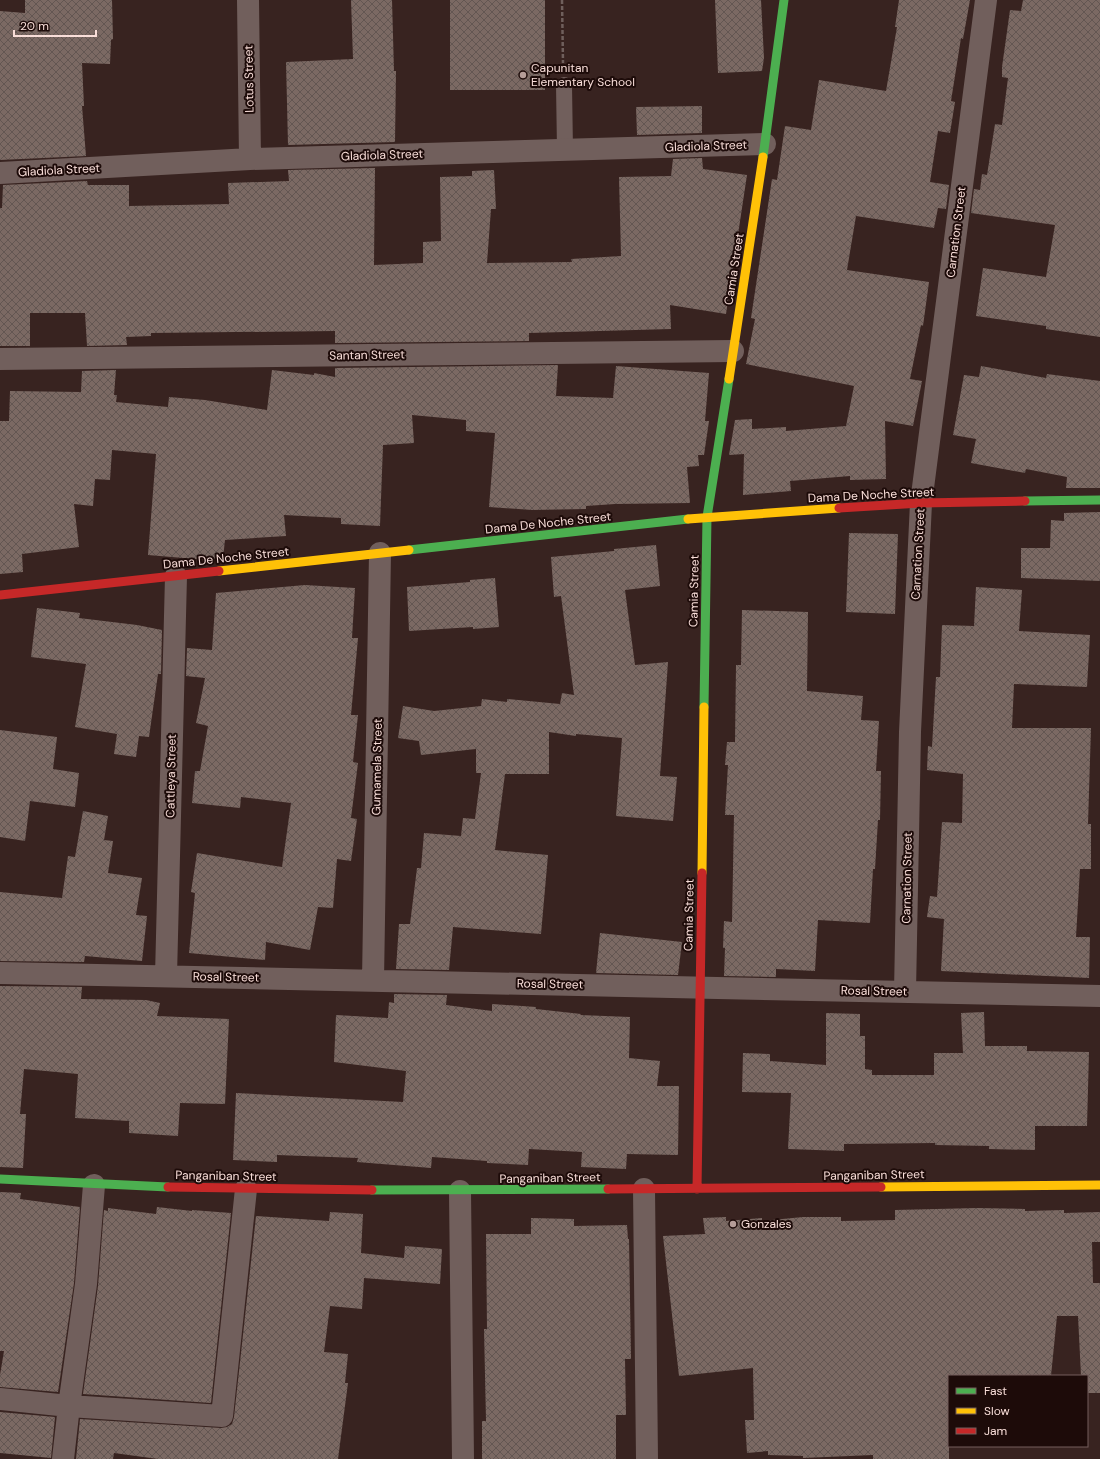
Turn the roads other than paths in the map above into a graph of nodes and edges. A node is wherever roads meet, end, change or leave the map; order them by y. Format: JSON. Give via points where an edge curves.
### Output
{"nodes":[{"id":1,"x":248,"y":0,"type":"edge"},
{"id":2,"x":784,"y":0,"type":"edge"},
{"id":3,"x":986,"y":0,"type":"edge"},
{"id":4,"x":564,"y":85,"type":"road end"},
{"id":5,"x":765,"y":144,"type":"junction"},
{"id":6,"x":566,"y":150,"type":"junction"},
{"id":7,"x":250,"y":159,"type":"junction"},
{"id":8,"x":0,"y":173,"type":"edge"},
{"id":9,"x":733,"y":351,"type":"junction"},
{"id":10,"x":0,"y":359,"type":"edge"},
{"id":11,"x":1100,"y":500,"type":"edge"},
{"id":12,"x":921,"y":503,"type":"junction"},
{"id":13,"x":707,"y":517,"type":"junction"},
{"id":14,"x":380,"y":553,"type":"junction"},
{"id":15,"x":176,"y":576,"type":"junction"},
{"id":16,"x":0,"y":595,"type":"edge"},
{"id":17,"x":0,"y":973,"type":"edge"},
{"id":18,"x":166,"y":976,"type":"junction"},
{"id":19,"x":373,"y":980,"type":"junction"},
{"id":20,"x":700,"y":987,"type":"junction"},
{"id":21,"x":905,"y":992,"type":"junction"},
{"id":22,"x":1100,"y":996,"type":"edge"},
{"id":23,"x":0,"y":1179,"type":"edge"},
{"id":24,"x":94,"y":1185,"type":"junction"},
{"id":25,"x":1100,"y":1185,"type":"edge"},
{"id":26,"x":644,"y":1189,"type":"junction"},
{"id":27,"x":696,"y":1189,"type":"junction"},
{"id":28,"x":246,"y":1190,"type":"junction"},
{"id":29,"x":460,"y":1191,"type":"junction"},
{"id":30,"x":0,"y":1399,"type":"edge"},
{"id":31,"x":68,"y":1406,"type":"junction"},
{"id":32,"x":63,"y":1459,"type":"edge"},
{"id":33,"x":463,"y":1459,"type":"edge"},
{"id":34,"x":647,"y":1459,"type":"edge"}],
"edges":[{"from":1,"to":7,"type":"street","name":"Lotus Street"},
{"from":2,"to":5,"type":"street","name":"Camia Street"},
{"from":3,"to":12,"type":"street","name":"Carnation Street"},
{"from":4,"to":6,"type":"lane"},
{"from":5,"to":6,"type":"street","name":"Gladiola Street"},
{"from":5,"to":9,"type":"street","name":"Camia Street"},
{"from":6,"to":7,"type":"street","name":"Gladiola Street"},
{"from":7,"to":8,"type":"street","name":"Gladiola Street"},
{"from":9,"to":10,"type":"street","name":"Santan Street"},
{"from":9,"to":13,"type":"street","name":"Camia Street"},
{"from":11,"to":12,"type":"street","name":"Dama De Noche Street"},
{"from":12,"to":13,"type":"street","name":"Dama De Noche Street"},
{"from":12,"to":21,"type":"street","name":"Carnation Street","via":[[910,732]]},
{"from":13,"to":14,"type":"street","name":"Dama De Noche Street"},
{"from":13,"to":20,"type":"street","name":"Camia Street"},
{"from":14,"to":15,"type":"street","name":"Dama De Noche Street"},
{"from":14,"to":19,"type":"street","name":"Gumamela Street"},
{"from":15,"to":16,"type":"street","name":"Dama De Noche Street"},
{"from":15,"to":18,"type":"street","name":"Cattleya Street"},
{"from":17,"to":18,"type":"street","name":"Rosal Street"},
{"from":18,"to":19,"type":"street","name":"Rosal Street"},
{"from":19,"to":20,"type":"street","name":"Rosal Street"},
{"from":20,"to":21,"type":"street","name":"Rosal Street"},
{"from":20,"to":27,"type":"street","name":"Camia Street"},
{"from":21,"to":22,"type":"street","name":"Rosal Street"},
{"from":23,"to":24,"type":"street","name":"Panganiban Street"},
{"from":24,"to":28,"type":"street","name":"Panganiban Street"},
{"from":24,"to":31,"type":"street","via":[[86,1284]]},
{"from":25,"to":27,"type":"street","name":"Panganiban Street"},
{"from":26,"to":27,"type":"street","name":"Panganiban Street"},
{"from":26,"to":29,"type":"street","name":"Panganiban Street"},
{"from":26,"to":34,"type":"street"},
{"from":28,"to":29,"type":"street","name":"Panganiban Street"},
{"from":28,"to":31,"type":"street","via":[[222,1416]]},
{"from":29,"to":33,"type":"street"},
{"from":30,"to":31,"type":"street"},
{"from":31,"to":32,"type":"street"}]}
